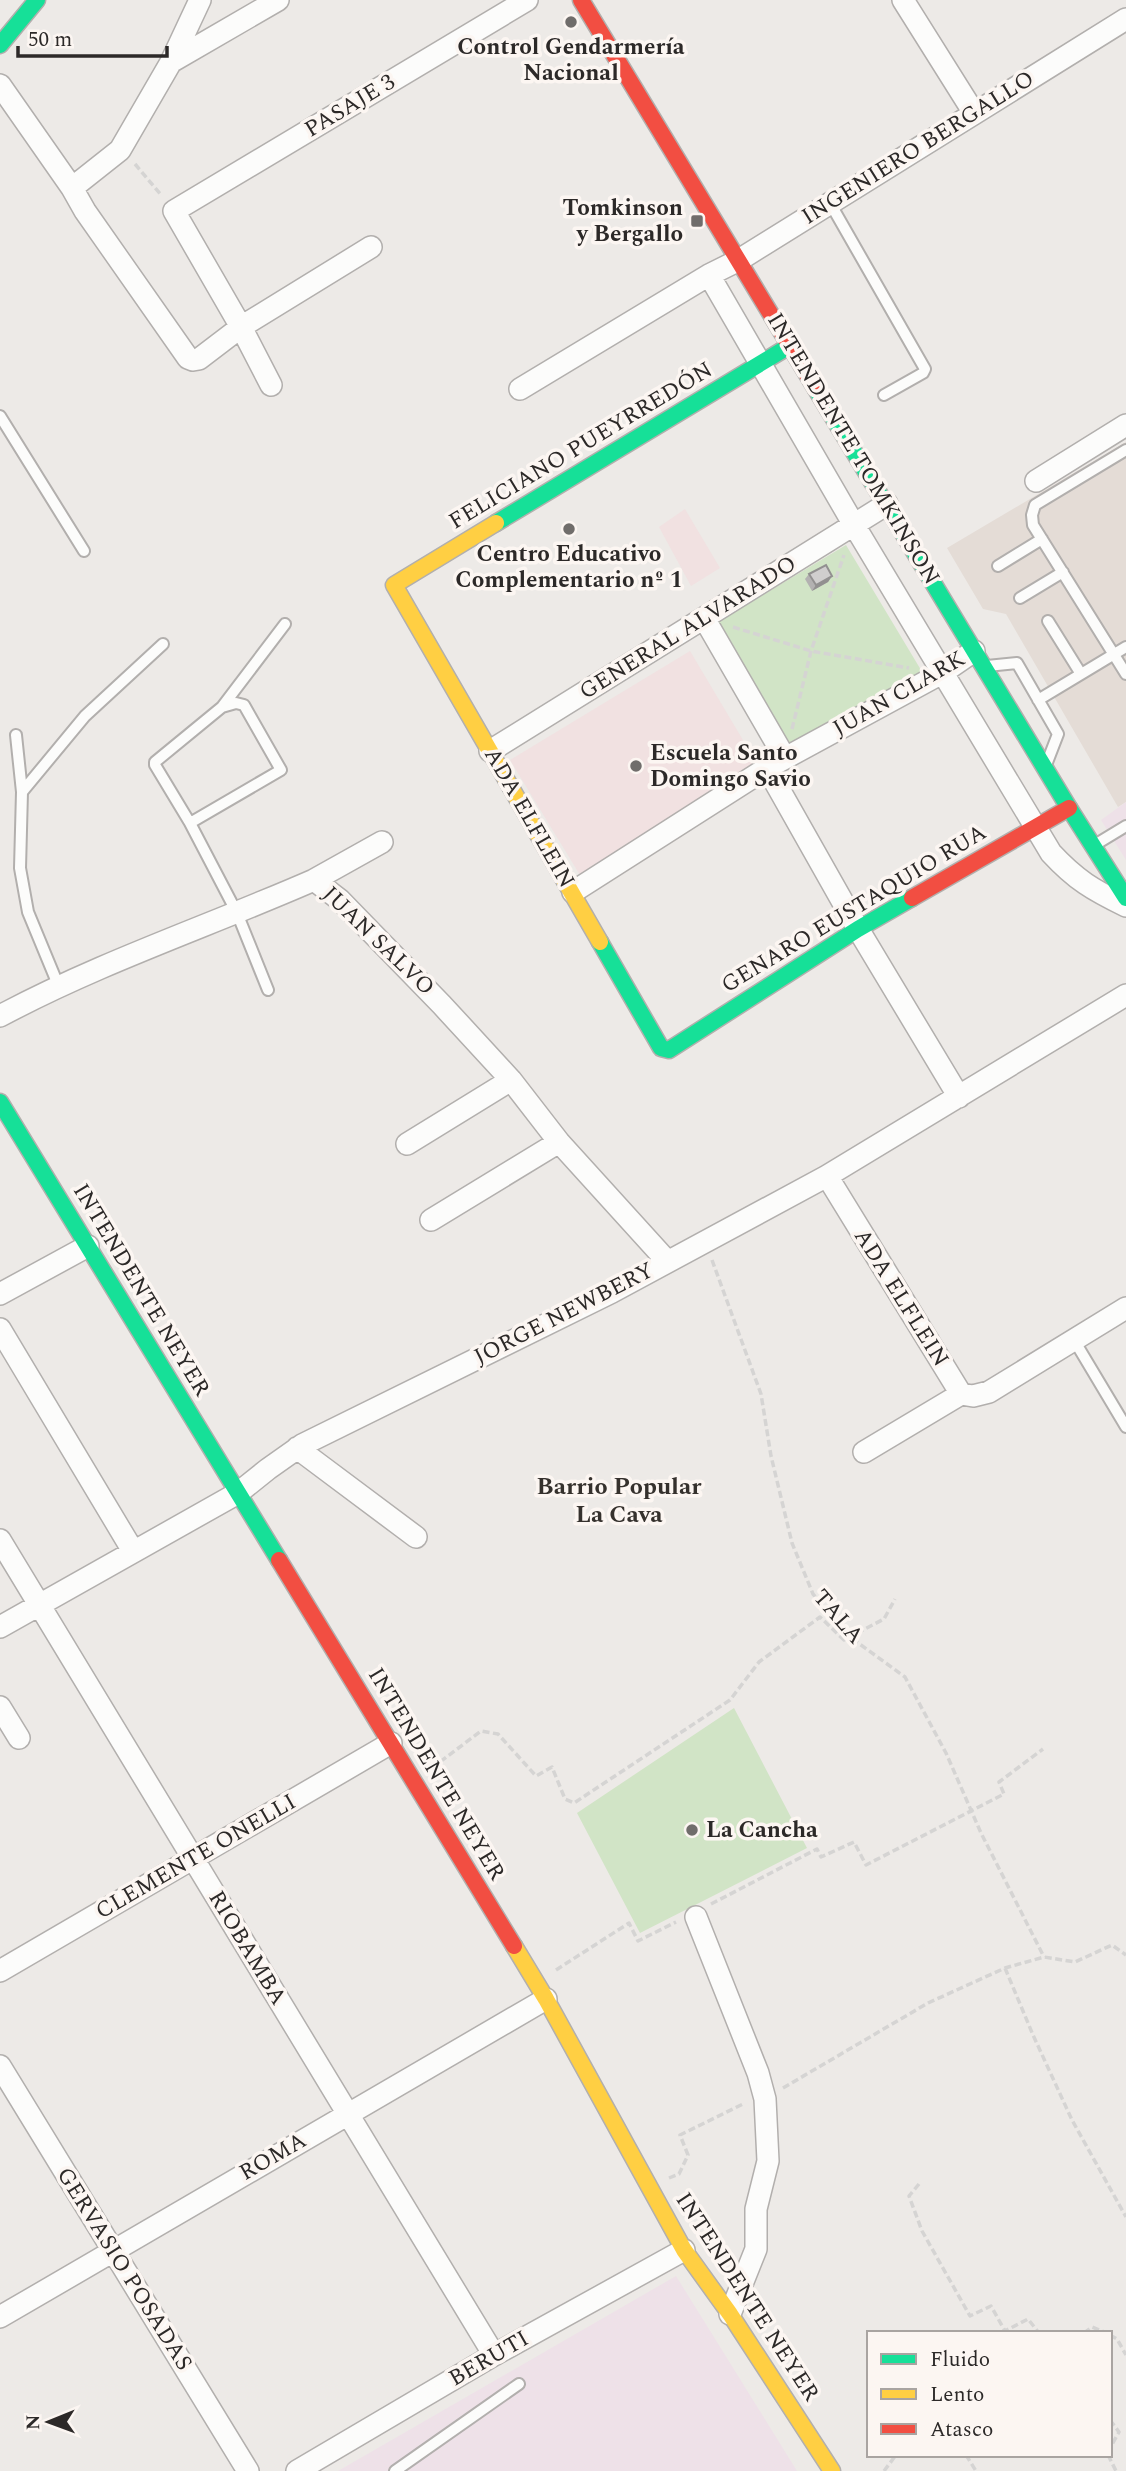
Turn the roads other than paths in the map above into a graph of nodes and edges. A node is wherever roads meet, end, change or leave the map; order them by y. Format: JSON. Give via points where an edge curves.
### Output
{"nodes":[{"id":1,"x":37,"y":0,"type":"edge"},
{"id":2,"x":200,"y":0,"type":"edge"},
{"id":3,"x":278,"y":0,"type":"edge"},
{"id":4,"x":527,"y":0,"type":"edge"},
{"id":5,"x":581,"y":0,"type":"edge"},
{"id":6,"x":903,"y":0,"type":"edge"},
{"id":7,"x":1126,"y":19,"type":"edge"},
{"id":8,"x":0,"y":45,"type":"edge"},
{"id":9,"x":171,"y":62,"type":"junction"},
{"id":10,"x":0,"y":85,"type":"edge"},
{"id":11,"x":974,"y":113,"type":"junction"},
{"id":12,"x":72,"y":188,"type":"junction"},
{"id":13,"x":830,"y":202,"type":"junction"},
{"id":14,"x":371,"y":247,"type":"dead end"},
{"id":15,"x":739,"y":260,"type":"junction"},
{"id":16,"x":709,"y":275,"type":"junction"},
{"id":17,"x":241,"y":327,"type":"junction"},
{"id":18,"x":791,"y":345,"type":"junction"},
{"id":19,"x":762,"y":364,"type":"junction"},
{"id":20,"x":271,"y":385,"type":"dead end"},
{"id":21,"x":520,"y":389,"type":"dead end"},
{"id":22,"x":884,"y":395,"type":"dead end"},
{"id":23,"x":0,"y":416,"type":"edge"},
{"id":24,"x":1126,"y":425,"type":"edge"},
{"id":25,"x":1126,"y":450,"type":"edge"},
{"id":26,"x":1036,"y":481,"type":"dead end"},
{"id":27,"x":887,"y":505,"type":"junction"},
{"id":28,"x":854,"y":525,"type":"junction"},
{"id":29,"x":1042,"y":539,"type":"junction"},
{"id":30,"x":84,"y":551,"type":"dead end"},
{"id":31,"x":998,"y":566,"type":"dead end"},
{"id":32,"x":1063,"y":572,"type":"junction"},
{"id":33,"x":394,"y":585,"type":"joint"},
{"id":34,"x":1020,"y":598,"type":"dead end"},
{"id":35,"x":704,"y":618,"type":"junction"},
{"id":36,"x":1048,"y":621,"type":"dead end"},
{"id":37,"x":285,"y":624,"type":"dead end"},
{"id":38,"x":163,"y":643,"type":"dead end"},
{"id":39,"x":1126,"y":647,"type":"edge"},
{"id":40,"x":1115,"y":654,"type":"junction"},
{"id":41,"x":979,"y":659,"type":"junction"},
{"id":42,"x":942,"y":673,"type":"junction"},
{"id":43,"x":1081,"y":674,"type":"junction"},
{"id":44,"x":1126,"y":674,"type":"edge"},
{"id":45,"x":1038,"y":700,"type":"junction"},
{"id":46,"x":222,"y":707,"type":"junction"},
{"id":47,"x":16,"y":734,"type":"dead end"},
{"id":48,"x":491,"y":751,"type":"junction"},
{"id":49,"x":776,"y":763,"type":"junction"},
{"id":50,"x":1045,"y":767,"type":"junction"},
{"id":51,"x":22,"y":792,"type":"junction"},
{"id":52,"x":1069,"y":807,"type":"junction"},
{"id":53,"x":190,"y":823,"type":"junction"},
{"id":54,"x":1035,"y":826,"type":"junction"},
{"id":55,"x":1126,"y":826,"type":"edge"},
{"id":56,"x":382,"y":842,"type":"dead end"},
{"id":57,"x":1093,"y":846,"type":"junction"},
{"id":58,"x":314,"y":880,"type":"junction"},
{"id":59,"x":573,"y":892,"type":"junction"},
{"id":60,"x":1126,"y":898,"type":"edge"},
{"id":61,"x":1126,"y":906,"type":"edge"},
{"id":62,"x":237,"y":914,"type":"junction"},
{"id":63,"x":858,"y":929,"type":"junction"},
{"id":64,"x":59,"y":987,"type":"junction"},
{"id":65,"x":268,"y":990,"type":"dead end"},
{"id":66,"x":1126,"y":995,"type":"edge"},
{"id":67,"x":0,"y":1016,"type":"edge"},
{"id":68,"x":665,"y":1051,"type":"joint"},
{"id":69,"x":511,"y":1080,"type":"junction"},
{"id":70,"x":959,"y":1097,"type":"junction"},
{"id":71,"x":0,"y":1102,"type":"edge"},
{"id":72,"x":559,"y":1142,"type":"junction"},
{"id":73,"x":407,"y":1144,"type":"dead end"},
{"id":74,"x":827,"y":1176,"type":"junction"},
{"id":75,"x":431,"y":1220,"type":"dead end"},
{"id":76,"x":88,"y":1245,"type":"junction"},
{"id":77,"x":667,"y":1261,"type":"junction"},
{"id":78,"x":0,"y":1294,"type":"edge"},
{"id":79,"x":1126,"y":1308,"type":"edge"},
{"id":80,"x":0,"y":1329,"type":"edge"},
{"id":81,"x":1074,"y":1340,"type":"junction"},
{"id":82,"x":961,"y":1394,"type":"junction"},
{"id":83,"x":1126,"y":1427,"type":"edge"},
{"id":84,"x":298,"y":1448,"type":"junction"},
{"id":85,"x":863,"y":1452,"type":"dead end"},
{"id":86,"x":238,"y":1493,"type":"junction"},
{"id":87,"x":416,"y":1537,"type":"dead end"},
{"id":88,"x":0,"y":1540,"type":"edge"},
{"id":89,"x":133,"y":1552,"type":"junction"},
{"id":90,"x":38,"y":1604,"type":"junction"},
{"id":91,"x":0,"y":1627,"type":"edge"},
{"id":92,"x":0,"y":1707,"type":"edge"},
{"id":93,"x":19,"y":1738,"type":"dead end"},
{"id":94,"x":391,"y":1744,"type":"junction"},
{"id":95,"x":193,"y":1859,"type":"junction"},
{"id":96,"x":697,"y":1913,"type":"road end"},
{"id":97,"x":0,"y":1970,"type":"edge"},
{"id":98,"x":541,"y":1990,"type":"junction"},
{"id":99,"x":0,"y":2066,"type":"edge"},
{"id":100,"x":347,"y":2114,"type":"junction"},
{"id":101,"x":113,"y":2250,"type":"junction"},
{"id":102,"x":684,"y":2250,"type":"junction"},
{"id":103,"x":730,"y":2314,"type":"junction"},
{"id":104,"x":0,"y":2317,"type":"edge"},
{"id":105,"x":494,"y":2356,"type":"junction"},
{"id":106,"x":519,"y":2384,"type":"dead end"},
{"id":107,"x":248,"y":2471,"type":"edge"},
{"id":108,"x":297,"y":2471,"type":"edge"},
{"id":109,"x":395,"y":2471,"type":"edge"},
{"id":110,"x":832,"y":2471,"type":"edge"}],
"edges":[{"from":1,"to":8,"type":"street"},
{"from":2,"to":9,"type":"street"},
{"from":3,"to":9,"type":"street"},
{"from":4,"to":17,"type":"street","name":"PASAJE 3","via":[[174,211]]},
{"from":5,"to":15,"type":"street","name":"INTENDENTE TOMKINSON"},
{"from":6,"to":11,"type":"street"},
{"from":7,"to":11,"type":"street","name":"INGENIERO BERGALLO"},
{"from":9,"to":12,"type":"street","via":[[120,149]]},
{"from":10,"to":12,"type":"street"},
{"from":11,"to":13,"type":"street","name":"INGENIERO BERGALLO"},
{"from":12,"to":17,"type":"street","via":[[188,358],[200,359]]},
{"from":13,"to":15,"type":"street","name":"INGENIERO BERGALLO"},
{"from":13,"to":22,"type":"lane","via":[[925,369]]},
{"from":14,"to":17,"type":"street"},
{"from":15,"to":16,"type":"street","name":"INGENIERO BERGALLO"},
{"from":15,"to":18,"type":"street","name":"INTENDENTE TOMKINSON"},
{"from":16,"to":19,"type":"street","name":"INTENDENTE TOMKINSON"},
{"from":16,"to":21,"type":"street","name":"INGENIERO BERGALLO"},
{"from":17,"to":20,"type":"street"},
{"from":18,"to":19,"type":"street","name":"FELICIANO PUEYRREDÓN"},
{"from":18,"to":27,"type":"street","name":"INTENDENTE TOMKINSON"},
{"from":19,"to":28,"type":"street","name":"INTENDENTE TOMKINSON"},
{"from":19,"to":33,"type":"street","name":"FELICIANO PUEYRREDÓN"},
{"from":23,"to":30,"type":"lane"},
{"from":24,"to":26,"type":"street"},
{"from":25,"to":29,"type":"lane","via":[[1035,505],[1033,525]]},
{"from":27,"to":28,"type":"street","name":"GENERAL ALVARADO"},
{"from":27,"to":41,"type":"street","name":"INTENDENTE TOMKINSON"},
{"from":28,"to":35,"type":"street","name":"GENERAL ALVARADO"},
{"from":28,"to":42,"type":"street","name":"INTENDENTE TOMKINSON"},
{"from":29,"to":31,"type":"lane"},
{"from":29,"to":32,"type":"lane"},
{"from":32,"to":34,"type":"lane"},
{"from":32,"to":40,"type":"lane"},
{"from":33,"to":48,"type":"street","name":"ADA ELFLEIN"},
{"from":35,"to":48,"type":"street","name":"GENERAL ALVARADO"},
{"from":35,"to":49,"type":"street"},
{"from":36,"to":43,"type":"lane"},
{"from":37,"to":46,"type":"lane"},
{"from":38,"to":51,"type":"lane","via":[[85,716]]},
{"from":39,"to":40,"type":"lane"},
{"from":40,"to":43,"type":"lane"},
{"from":40,"to":44,"type":"lane"},
{"from":41,"to":42,"type":"street","name":"JUAN CLARK"},
{"from":41,"to":45,"type":"lane","via":[[1017,663]]},
{"from":41,"to":50,"type":"street","name":"INTENDENTE TOMKINSON"},
{"from":42,"to":49,"type":"street","name":"JUAN CLARK"},
{"from":42,"to":54,"type":"street","name":"INTENDENTE TOMKINSON"},
{"from":43,"to":45,"type":"lane"},
{"from":45,"to":50,"type":"lane","via":[[1058,734]]},
{"from":46,"to":53,"type":"lane","via":[[155,762]]},
{"from":46,"to":53,"type":"lane","via":[[244,705],[281,769]]},
{"from":47,"to":51,"type":"lane"},
{"from":48,"to":59,"type":"street","name":"ADA ELFLEIN"},
{"from":49,"to":59,"type":"street","name":"JUAN CLARK"},
{"from":49,"to":63,"type":"street"},
{"from":50,"to":52,"type":"street","name":"INTENDENTE TOMKINSON"},
{"from":51,"to":64,"type":"lane","via":[[20,868],[28,912]]},
{"from":52,"to":54,"type":"street","name":"GENARO EUSTAQUIO RUA"},
{"from":52,"to":57,"type":"street","name":"INTENDENTE TOMKINSON"},
{"from":53,"to":62,"type":"lane"},
{"from":54,"to":61,"type":"street","name":"INTENDENTE TOMKINSON","via":[[1070,874]]},
{"from":54,"to":63,"type":"street","name":"GENARO EUSTAQUIO RUA"},
{"from":55,"to":57,"type":"lane"},
{"from":56,"to":58,"type":"street"},
{"from":57,"to":60,"type":"street","name":"INTENDENTE TOMKINSON"},
{"from":58,"to":62,"type":"street","name":"JUAN SALVO"},
{"from":58,"to":69,"type":"street","name":"JUAN SALVO","via":[[442,1004]]},
{"from":59,"to":68,"type":"street","name":"ADA ELFLEIN"},
{"from":62,"to":64,"type":"street","name":"JUAN SALVO","via":[[127,955]]},
{"from":62,"to":65,"type":"lane"},
{"from":63,"to":68,"type":"street","name":"GENARO EUSTAQUIO RUA"},
{"from":63,"to":70,"type":"street"},
{"from":64,"to":67,"type":"street","name":"JUAN SALVO"},
{"from":66,"to":70,"type":"street","name":"JORGE NEWBERY"},
{"from":69,"to":72,"type":"street","name":"JUAN SALVO"},
{"from":69,"to":73,"type":"street"},
{"from":70,"to":74,"type":"street","name":"JORGE NEWBERY"},
{"from":71,"to":76,"type":"street","name":"INTENDENTE NEYER"},
{"from":72,"to":75,"type":"street"},
{"from":72,"to":77,"type":"street","name":"JUAN SALVO"},
{"from":74,"to":77,"type":"street","name":"JORGE NEWBERY"},
{"from":74,"to":82,"type":"street","name":"ADA ELFLEIN"},
{"from":76,"to":78,"type":"street"},
{"from":76,"to":86,"type":"street","name":"INTENDENTE NEYER"},
{"from":77,"to":84,"type":"street","name":"JORGE NEWBERY","via":[[612,1293]]},
{"from":79,"to":81,"type":"street"},
{"from":80,"to":89,"type":"street"},
{"from":81,"to":82,"type":"street","via":[[989,1392]]},
{"from":81,"to":83,"type":"lane"},
{"from":82,"to":85,"type":"street"},
{"from":84,"to":86,"type":"street","name":"JORGE NEWBERY"},
{"from":84,"to":87,"type":"street"},
{"from":86,"to":89,"type":"street","name":"JORGE NEWBERY"},
{"from":86,"to":94,"type":"street","name":"INTENDENTE NEYER"},
{"from":88,"to":90,"type":"street","name":"RIOBAMBA"},
{"from":89,"to":90,"type":"street","name":"JORGE NEWBERY"},
{"from":90,"to":91,"type":"street","name":"JORGE NEWBERY"},
{"from":90,"to":95,"type":"street","name":"RIOBAMBA"},
{"from":92,"to":93,"type":"street"},
{"from":94,"to":95,"type":"street","name":"CLEMENTE ONELLI"},
{"from":94,"to":98,"type":"street","name":"INTENDENTE NEYER"},
{"from":95,"to":97,"type":"street","name":"CLEMENTE ONELLI"},
{"from":95,"to":100,"type":"street","name":"RIOBAMBA"},
{"from":96,"to":103,"type":"street","via":[[765,2099],[768,2161],[756,2209],[756,2249]]},
{"from":98,"to":100,"type":"street","name":"ROMA"},
{"from":98,"to":102,"type":"street","name":"INTENDENTE NEYER"},
{"from":99,"to":101,"type":"street","name":"GERVASIO POSADAS"},
{"from":100,"to":101,"type":"street","name":"ROMA"},
{"from":100,"to":105,"type":"street","name":"RIOBAMBA"},
{"from":101,"to":104,"type":"street","name":"ROMA"},
{"from":101,"to":107,"type":"street","name":"GERVASIO POSADAS"},
{"from":102,"to":103,"type":"street","name":"INTENDENTE NEYER"},
{"from":102,"to":105,"type":"street","name":"BERUTI"},
{"from":103,"to":110,"type":"street","name":"INTENDENTE NEYER"},
{"from":105,"to":108,"type":"street","name":"BERUTI"},
{"from":106,"to":109,"type":"lane"}]}
